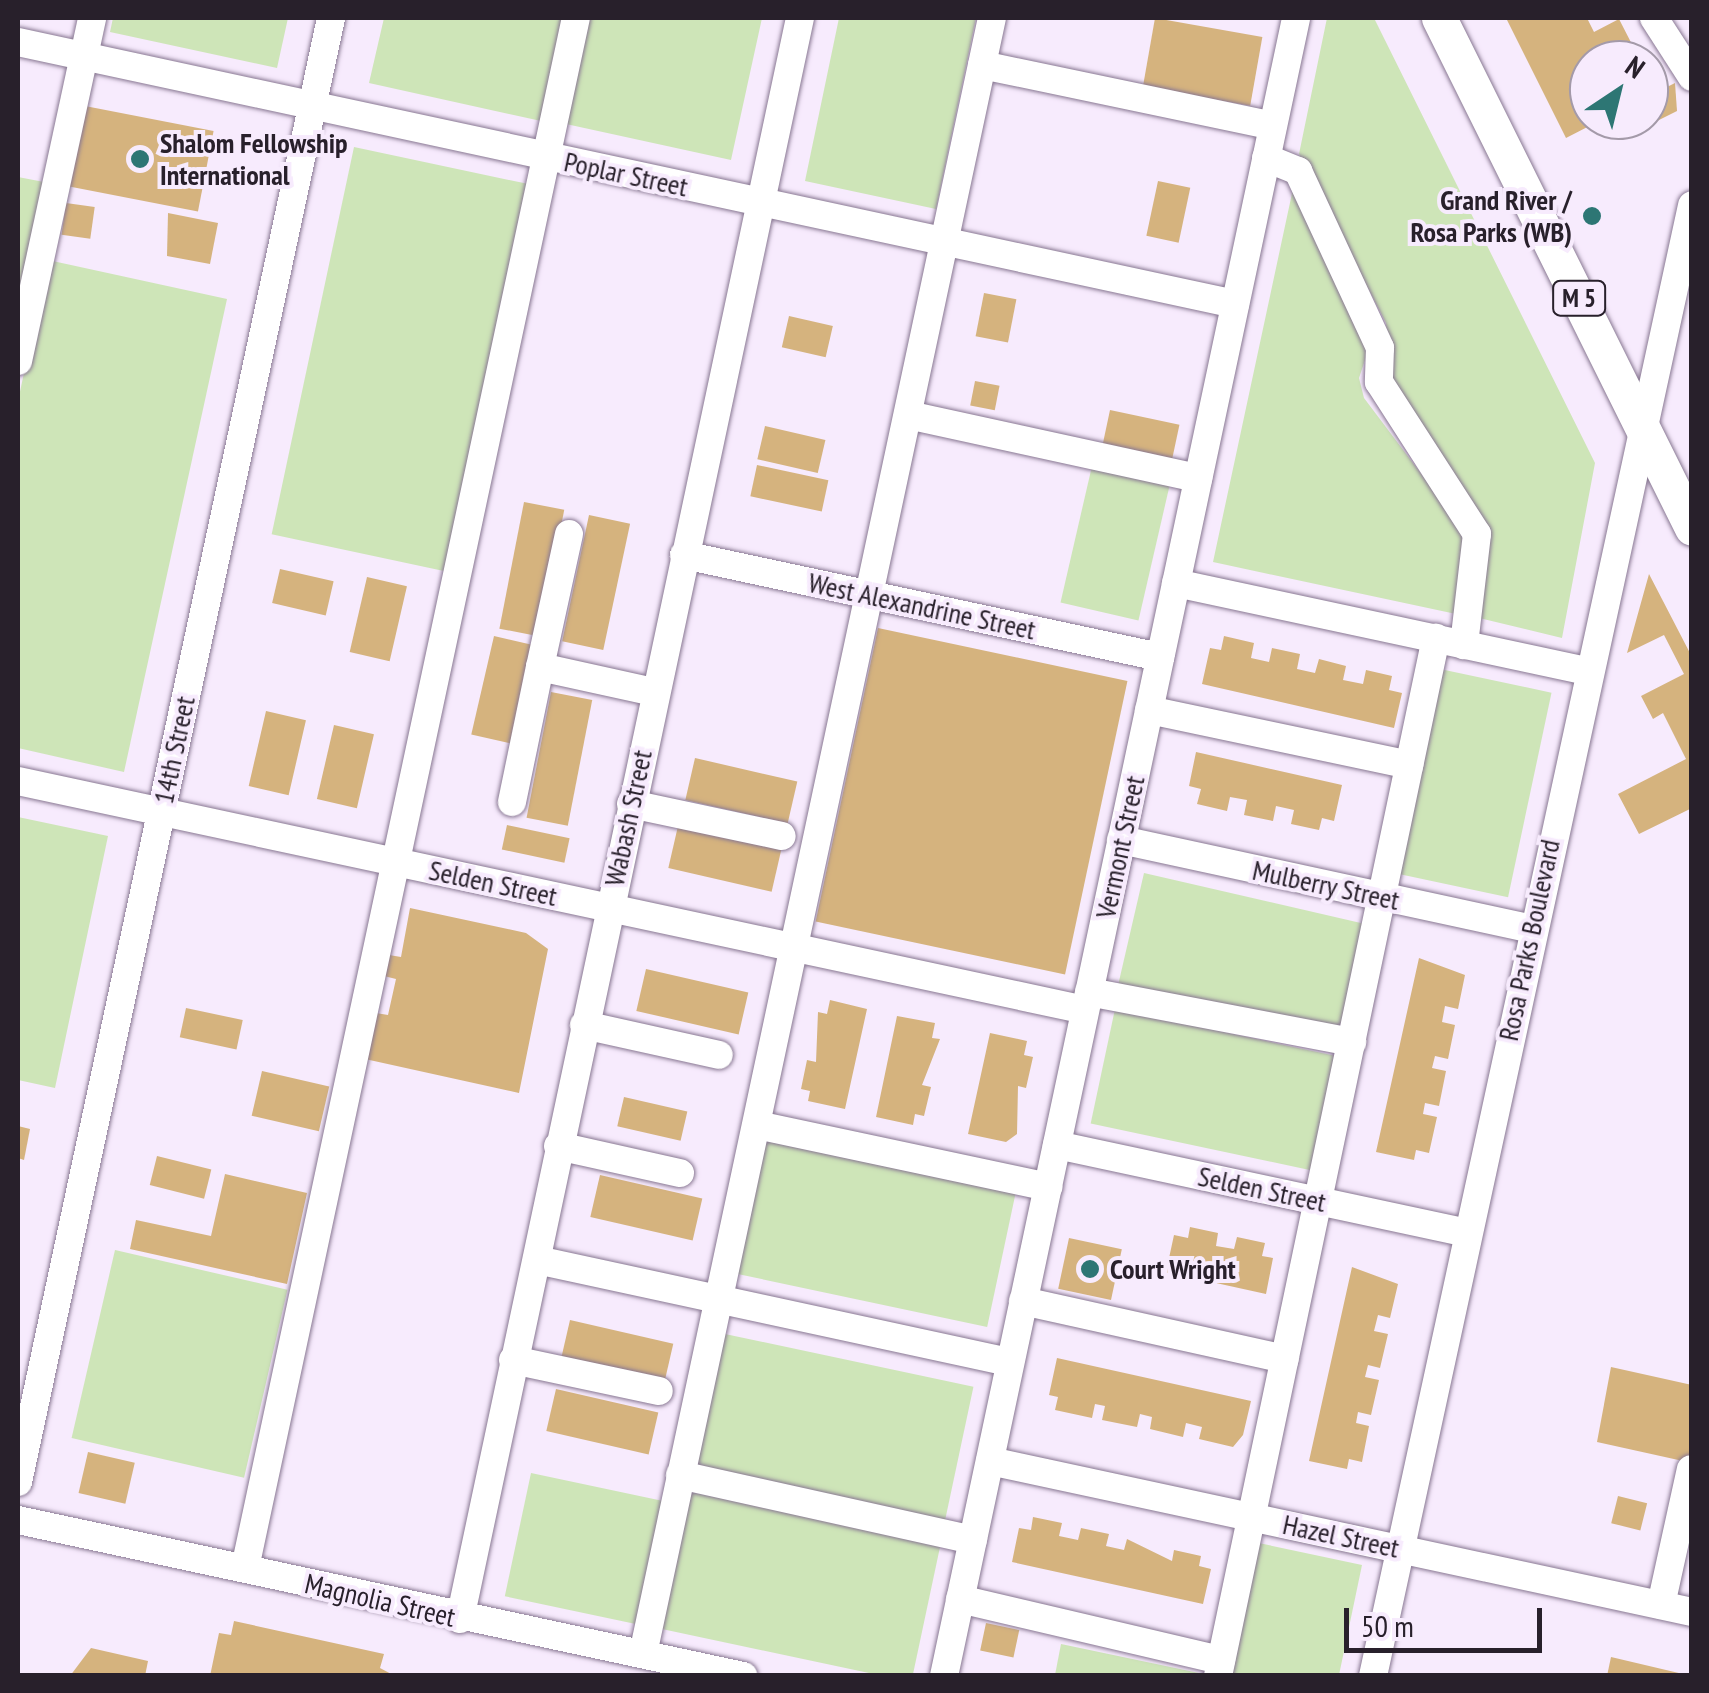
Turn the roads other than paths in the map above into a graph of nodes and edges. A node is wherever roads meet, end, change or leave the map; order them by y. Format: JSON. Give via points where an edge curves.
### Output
{"nodes":[{"id":1,"x":92,"y":18,"type":"edge"},
{"id":2,"x":330,"y":18,"type":"edge"},
{"id":3,"x":576,"y":18,"type":"edge"},
{"id":4,"x":800,"y":18,"type":"edge"},
{"id":5,"x":992,"y":18,"type":"edge"},
{"id":6,"x":1296,"y":18,"type":"edge"},
{"id":7,"x":1439,"y":18,"type":"edge"},
{"id":8,"x":1654,"y":18,"type":"edge"},
{"id":9,"x":18,"y":42,"type":"edge"},
{"id":10,"x":84,"y":56,"type":"junction"},
{"id":11,"x":982,"y":66,"type":"junction"},
{"id":12,"x":1692,"y":76,"type":"edge"},
{"id":13,"x":312,"y":107,"type":"junction"},
{"id":14,"x":1273,"y":126,"type":"junction"},
{"id":15,"x":548,"y":157,"type":"junction"},
{"id":16,"x":1266,"y":158,"type":"junction"},
{"id":17,"x":758,"y":202,"type":"junction"},
{"id":18,"x":1691,"y":215,"type":"edge"},
{"id":19,"x":944,"y":242,"type":"junction"},
{"id":20,"x":1235,"y":304,"type":"junction"},
{"id":21,"x":18,"y":361,"type":"edge"},
{"id":22,"x":908,"y":415,"type":"junction"},
{"id":23,"x":1642,"y":427,"type":"junction"},
{"id":24,"x":1198,"y":478,"type":"junction"},
{"id":25,"x":1692,"y":528,"type":"edge"},
{"id":26,"x":569,"y":534,"type":"dead end"},
{"id":27,"x":684,"y":554,"type":"junction"},
{"id":28,"x":1176,"y":583,"type":"junction"},
{"id":29,"x":869,"y":594,"type":"junction"},
{"id":30,"x":1436,"y":638,"type":"junction"},
{"id":31,"x":1464,"y":645,"type":"junction"},
{"id":32,"x":1160,"y":657,"type":"junction"},
{"id":33,"x":540,"y":668,"type":"junction"},
{"id":34,"x":1588,"y":671,"type":"junction"},
{"id":35,"x":654,"y":692,"type":"junction"},
{"id":36,"x":1149,"y":710,"type":"junction"},
{"id":37,"x":1409,"y":765,"type":"junction"},
{"id":38,"x":18,"y":780,"type":"edge"},
{"id":39,"x":512,"y":802,"type":"dead end"},
{"id":40,"x":631,"y":804,"type":"junction"},
{"id":41,"x":160,"y":811,"type":"junction"},
{"id":42,"x":782,"y":836,"type":"dead end"},
{"id":43,"x":1121,"y":840,"type":"junction"},
{"id":44,"x":392,"y":861,"type":"junction"},
{"id":45,"x":1383,"y":897,"type":"junction"},
{"id":46,"x":609,"y":908,"type":"junction"},
{"id":47,"x":1531,"y":928,"type":"junction"},
{"id":48,"x":794,"y":948,"type":"junction"},
{"id":49,"x":1087,"y":1001,"type":"junction"},
{"id":50,"x":584,"y":1026,"type":"junction"},
{"id":51,"x":1352,"y":1042,"type":"junction"},
{"id":52,"x":719,"y":1054,"type":"dead end"},
{"id":53,"x":756,"y":1125,"type":"junction"},
{"id":54,"x":1057,"y":1145,"type":"junction"},
{"id":55,"x":558,"y":1146,"type":"junction"},
{"id":56,"x":680,"y":1172,"type":"dead end"},
{"id":57,"x":1048,"y":1188,"type":"junction"},
{"id":58,"x":1318,"y":1201,"type":"junction"},
{"id":59,"x":1467,"y":1233,"type":"junction"},
{"id":60,"x":536,"y":1260,"type":"junction"},
{"id":61,"x":720,"y":1300,"type":"junction"},
{"id":62,"x":1023,"y":1302,"type":"junction"},
{"id":63,"x":1285,"y":1359,"type":"junction"},
{"id":64,"x":513,"y":1360,"type":"junction"},
{"id":65,"x":1010,"y":1362,"type":"junction"},
{"id":66,"x":659,"y":1391,"type":"dead end"},
{"id":67,"x":990,"y":1461,"type":"junction"},
{"id":68,"x":1691,"y":1469,"type":"edge"},
{"id":69,"x":680,"y":1476,"type":"junction"},
{"id":70,"x":18,"y":1482,"type":"edge"},
{"id":71,"x":1251,"y":1517,"type":"junction"},
{"id":72,"x":18,"y":1520,"type":"edge"},
{"id":73,"x":973,"y":1540,"type":"junction"},
{"id":74,"x":1400,"y":1549,"type":"junction"},
{"id":75,"x":245,"y":1568,"type":"junction"},
{"id":76,"x":960,"y":1599,"type":"junction"},
{"id":77,"x":1661,"y":1605,"type":"junction"},
{"id":78,"x":1692,"y":1612,"type":"edge"},
{"id":79,"x":460,"y":1619,"type":"junction"},
{"id":80,"x":642,"y":1654,"type":"junction"},
{"id":81,"x":1219,"y":1668,"type":"edge"},
{"id":82,"x":743,"y":1676,"type":"edge"},
{"id":83,"x":944,"y":1676,"type":"edge"},
{"id":84,"x":1373,"y":1676,"type":"edge"}],
"edges":[{"from":1,"to":10,"type":"street"},
{"from":2,"to":13,"type":"street","name":"14th Street"},
{"from":3,"to":15,"type":"street"},
{"from":4,"to":17,"type":"street","name":"Wabash Street"},
{"from":5,"to":11,"type":"street"},
{"from":6,"to":14,"type":"street","name":"Vermont Street"},
{"from":7,"to":23,"type":"main road","number":"M 5"},
{"from":8,"to":12,"type":"street"},
{"from":9,"to":10,"type":"street","name":"Poplar Street"},
{"from":10,"to":13,"type":"street","name":"Poplar Street"},
{"from":10,"to":21,"type":"street"},
{"from":11,"to":14,"type":"street"},
{"from":11,"to":19,"type":"street"},
{"from":13,"to":15,"type":"street","name":"Poplar Street"},
{"from":13,"to":41,"type":"street","name":"14th Street"},
{"from":14,"to":16,"type":"street","name":"Vermont Street"},
{"from":15,"to":17,"type":"street","name":"Poplar Street"},
{"from":15,"to":44,"type":"street"},
{"from":16,"to":20,"type":"street","name":"Vermont Street"},
{"from":16,"to":31,"type":"street","via":[[1298,171],[1380,348],[1378,382],[1477,534]]},
{"from":17,"to":19,"type":"street","name":"Poplar Street"},
{"from":17,"to":27,"type":"street","name":"Wabash Street"},
{"from":18,"to":23,"type":"street","name":"Rosa Parks Boulevard"},
{"from":19,"to":20,"type":"street","name":"Poplar Street"},
{"from":19,"to":22,"type":"street"},
{"from":20,"to":24,"type":"street","name":"Vermont Street"},
{"from":22,"to":24,"type":"street"},
{"from":22,"to":29,"type":"street"},
{"from":23,"to":25,"type":"main road","number":"M 5"},
{"from":23,"to":34,"type":"street","name":"Rosa Parks Boulevard"},
{"from":24,"to":28,"type":"street","name":"Vermont Street"},
{"from":26,"to":33,"type":"street"},
{"from":27,"to":29,"type":"street","name":"West Alexandrine Street"},
{"from":27,"to":35,"type":"street","name":"Wabash Street"},
{"from":28,"to":30,"type":"street"},
{"from":28,"to":32,"type":"street","name":"Vermont Street"},
{"from":29,"to":32,"type":"street","name":"West Alexandrine Street"},
{"from":29,"to":48,"type":"street"},
{"from":30,"to":31,"type":"street"},
{"from":30,"to":37,"type":"street"},
{"from":31,"to":34,"type":"street"},
{"from":32,"to":36,"type":"street","name":"Vermont Street"},
{"from":33,"to":35,"type":"street"},
{"from":33,"to":39,"type":"street"},
{"from":34,"to":47,"type":"street","name":"Rosa Parks Boulevard"},
{"from":35,"to":40,"type":"street","name":"Wabash Street"},
{"from":36,"to":37,"type":"street"},
{"from":36,"to":43,"type":"street","name":"Vermont Street"},
{"from":37,"to":45,"type":"street"},
{"from":38,"to":41,"type":"street","name":"Selden Street"},
{"from":40,"to":42,"type":"street"},
{"from":40,"to":46,"type":"street","name":"Wabash Street"},
{"from":41,"to":44,"type":"street","name":"Selden Street"},
{"from":41,"to":70,"type":"street","name":"14th Street"},
{"from":43,"to":45,"type":"street","name":"Mulberry Street"},
{"from":43,"to":49,"type":"street","name":"Vermont Street"},
{"from":44,"to":46,"type":"street","name":"Selden Street"},
{"from":44,"to":75,"type":"street"},
{"from":45,"to":47,"type":"street","name":"Mulberry Street"},
{"from":45,"to":51,"type":"street"},
{"from":46,"to":48,"type":"street","name":"Selden Street"},
{"from":46,"to":50,"type":"street","name":"Wabash Street"},
{"from":47,"to":59,"type":"street","name":"Rosa Parks Boulevard"},
{"from":48,"to":49,"type":"street","name":"Selden Street"},
{"from":48,"to":53,"type":"street"},
{"from":49,"to":51,"type":"street","name":"Selden Street"},
{"from":49,"to":54,"type":"street","name":"Vermont Street"},
{"from":50,"to":52,"type":"street"},
{"from":50,"to":55,"type":"street","name":"Wabash Street"},
{"from":51,"to":58,"type":"street"},
{"from":53,"to":57,"type":"street"},
{"from":53,"to":61,"type":"street"},
{"from":54,"to":57,"type":"street","name":"Vermont Street"},
{"from":54,"to":58,"type":"street","name":"Selden Street"},
{"from":55,"to":56,"type":"street"},
{"from":55,"to":60,"type":"street","name":"Wabash Street"},
{"from":57,"to":62,"type":"street","name":"Vermont Street"},
{"from":58,"to":59,"type":"street","name":"Selden Street"},
{"from":58,"to":63,"type":"street"},
{"from":59,"to":74,"type":"street","name":"Rosa Parks Boulevard"},
{"from":60,"to":61,"type":"street"},
{"from":60,"to":64,"type":"street","name":"Wabash Street"},
{"from":61,"to":65,"type":"street"},
{"from":61,"to":69,"type":"street"},
{"from":62,"to":63,"type":"street"},
{"from":62,"to":65,"type":"street","name":"Vermont Street"},
{"from":63,"to":71,"type":"street"},
{"from":64,"to":66,"type":"street"},
{"from":64,"to":79,"type":"street","name":"Wabash Street"},
{"from":65,"to":67,"type":"street","name":"Vermont Street"},
{"from":67,"to":71,"type":"street","name":"Hazel Street"},
{"from":67,"to":73,"type":"street","name":"Vermont Street"},
{"from":68,"to":77,"type":"street"},
{"from":69,"to":73,"type":"street"},
{"from":69,"to":80,"type":"street"},
{"from":71,"to":74,"type":"street","name":"Hazel Street"},
{"from":71,"to":81,"type":"street"},
{"from":72,"to":75,"type":"street","name":"Magnolia Street"},
{"from":73,"to":76,"type":"street","name":"Vermont Street"},
{"from":74,"to":77,"type":"street","name":"Hazel Street"},
{"from":74,"to":84,"type":"street","name":"Rosa Parks Boulevard"},
{"from":75,"to":79,"type":"street","name":"Magnolia Street"},
{"from":76,"to":81,"type":"street"},
{"from":76,"to":83,"type":"street","name":"Vermont Street"},
{"from":77,"to":78,"type":"street","name":"Hazel Street"},
{"from":79,"to":80,"type":"street","name":"Magnolia Street"},
{"from":80,"to":82,"type":"street","name":"Magnolia Street"}]}
